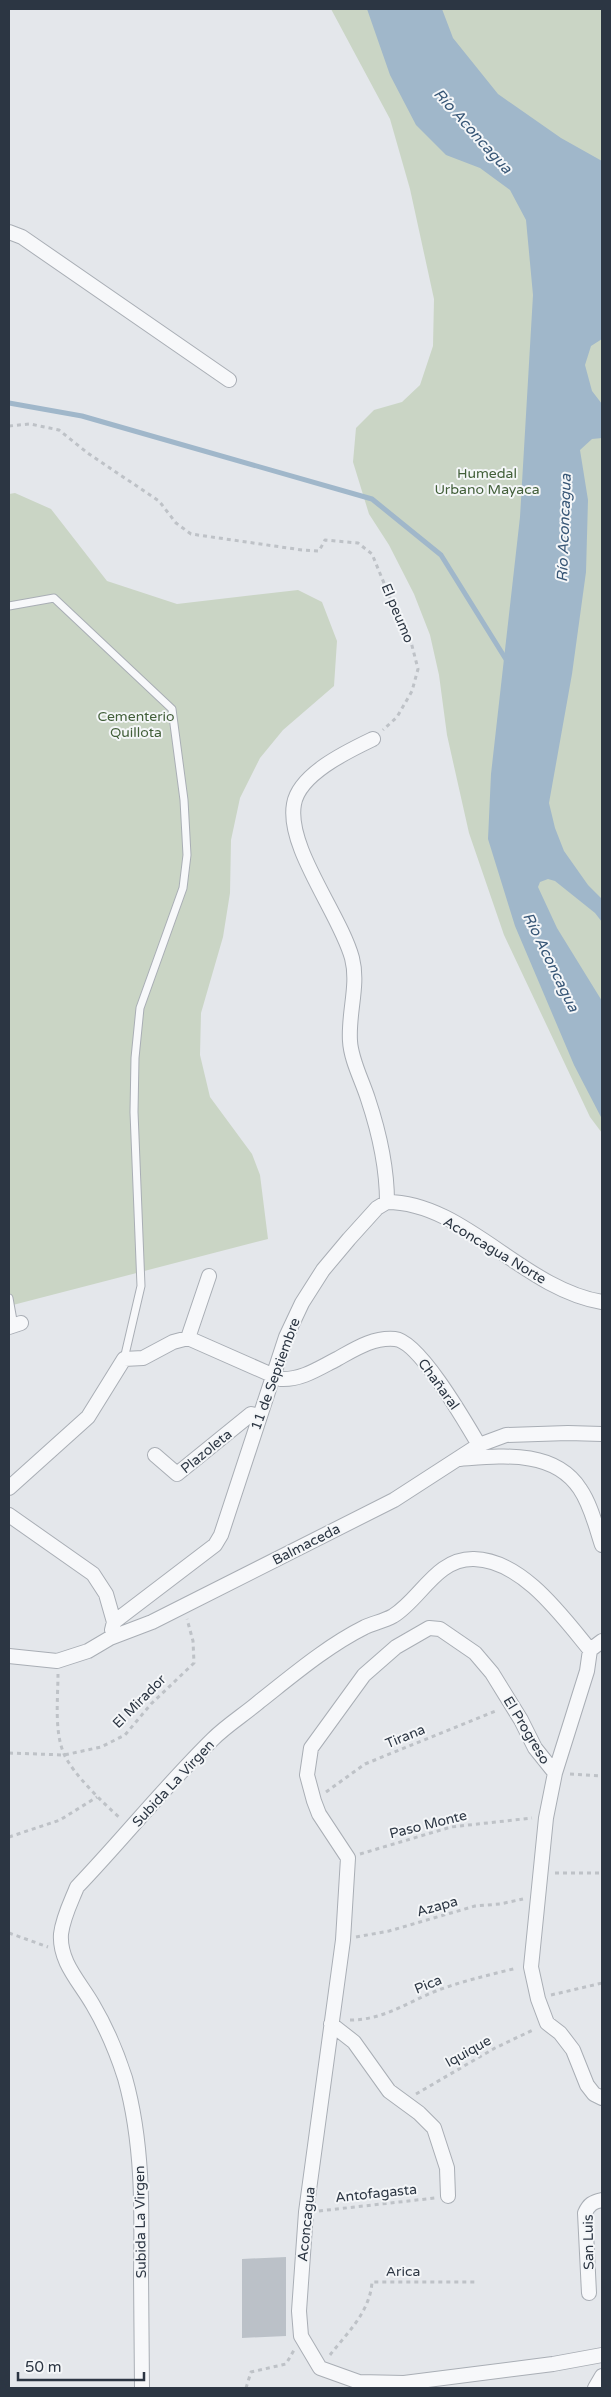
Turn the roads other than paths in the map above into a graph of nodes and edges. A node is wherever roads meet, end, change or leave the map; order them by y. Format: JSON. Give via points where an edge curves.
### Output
{"nodes":[{"id":1,"x":9,"y":232,"type":"edge"},
{"id":2,"x":229,"y":380,"type":"dead end"},
{"id":3,"x":9,"y":606,"type":"edge"},
{"id":4,"x":373,"y":739,"type":"road end"},
{"id":5,"x":387,"y":1202,"type":"junction"},
{"id":6,"x":210,"y":1276,"type":"dead end"},
{"id":7,"x":9,"y":1298,"type":"edge"},
{"id":8,"x":602,"y":1302,"type":"edge"},
{"id":9,"x":15,"y":1325,"type":"edge"},
{"id":10,"x":188,"y":1338,"type":"junction"},
{"id":11,"x":124,"y":1359,"type":"junction"},
{"id":12,"x":275,"y":1376,"type":"junction"},
{"id":13,"x":260,"y":1416,"type":"junction"},
{"id":14,"x":602,"y":1434,"type":"edge"},
{"id":15,"x":479,"y":1445,"type":"junction"},
{"id":16,"x":155,"y":1455,"type":"dead end"},
{"id":17,"x":459,"y":1459,"type":"junction"},
{"id":18,"x":9,"y":1488,"type":"edge"},
{"id":19,"x":9,"y":1515,"type":"edge"},
{"id":20,"x":602,"y":1546,"type":"edge"},
{"id":21,"x":114,"y":1622,"type":"junction"},
{"id":22,"x":110,"y":1638,"type":"junction"},
{"id":23,"x":602,"y":1641,"type":"edge"},
{"id":24,"x":590,"y":1650,"type":"junction"},
{"id":25,"x":9,"y":1656,"type":"edge"},
{"id":26,"x":554,"y":1773,"type":"junction"},
{"id":27,"x":348,"y":1858,"type":"joint"},
{"id":28,"x":331,"y":2022,"type":"junction"},
{"id":29,"x":602,"y":2098,"type":"edge"},
{"id":30,"x":448,"y":2196,"type":"road end"},
{"id":31,"x":602,"y":2200,"type":"edge"},
{"id":32,"x":589,"y":2293,"type":"dead end"},
{"id":33,"x":602,"y":2355,"type":"edge"},
{"id":34,"x":602,"y":2376,"type":"edge"},
{"id":35,"x":142,"y":2388,"type":"edge"},
{"id":36,"x":595,"y":2388,"type":"edge"}],
"edges":[{"from":1,"to":2,"type":"street","via":[[22,237]]},
{"from":3,"to":11,"type":"lane","via":[[54,598],[172,709],[188,855],[183,888],[140,1008],[134,1112],[141,1286]]},
{"from":4,"to":5,"type":"street","via":[[347,751],[312,776],[300,789],[292,819],[313,874],[348,944],[355,979],[350,1042],[381,1147]]},
{"from":5,"to":8,"type":"street","name":"Aconcagua Norte","via":[[400,1202],[453,1222],[539,1279],[588,1300]]},
{"from":5,"to":12,"type":"street","name":"11 de Septiembre","via":[[376,1208],[349,1239],[302,1302],[286,1337]]},
{"from":6,"to":10,"type":"street"},
{"from":7,"to":9,"type":"lane"},
{"from":10,"to":11,"type":"street","via":[[143,1358]]},
{"from":10,"to":12,"type":"street"},
{"from":11,"to":18,"type":"street","via":[[88,1417]]},
{"from":12,"to":13,"type":"street","name":"11 de Septiembre"},
{"from":12,"to":15,"type":"street","name":"Chañaral","via":[[297,1378],[369,1342],[397,1339],[423,1360]]},
{"from":13,"to":16,"type":"street","name":"Plazoleta","via":[[251,1414],[177,1474]]},
{"from":13,"to":21,"type":"street","name":"11 de Septiembre","via":[[222,1535],[214,1545]]},
{"from":14,"to":15,"type":"street","name":"Balmaceda","via":[[506,1435]]},
{"from":15,"to":17,"type":"street","name":"Balmaceda"},
{"from":17,"to":20,"type":"street","via":[[528,1458],[562,1469],[581,1490]]},
{"from":17,"to":22,"type":"street","name":"Balmaceda","via":[[394,1500],[152,1622]]},
{"from":19,"to":21,"type":"street","via":[[94,1574],[106,1594]]},
{"from":21,"to":22,"type":"street"},
{"from":22,"to":25,"type":"street","name":"Balmaceda","via":[[88,1652],[57,1661]]},
{"from":23,"to":24,"type":"street"},
{"from":24,"to":26,"type":"street","via":[[587,1671]]},
{"from":24,"to":35,"type":"street","name":"Subida La Virgen","via":[[545,1597],[524,1578],[492,1562],[473,1559],[450,1564],[393,1616],[365,1627],[307,1664],[214,1738],[77,1887],[61,1933],[62,1950],[69,1968],[94,2005],[125,2078],[142,2183]]},
{"from":26,"to":27,"type":"street","name":"El Progreso","via":[[481,1660],[440,1629],[429,1628],[396,1647],[364,1675],[311,1748],[308,1775],[314,1801]]},
{"from":26,"to":29,"type":"street","name":"El Progreso","via":[[539,1873],[531,1967],[547,2023],[573,2050],[587,2085]]},
{"from":27,"to":28,"type":"street","name":"Aconcagua","via":[[343,1940]]},
{"from":28,"to":30,"type":"street","via":[[354,2042],[389,2091],[434,2128],[447,2168]]},
{"from":28,"to":33,"type":"street","name":"Aconcagua","via":[[306,2212],[300,2293],[301,2336],[320,2368],[358,2382],[404,2383]]},
{"from":31,"to":32,"type":"street","name":"San Luis","via":[[593,2202],[585,2213]]},
{"from":34,"to":36,"type":"street"}]}
